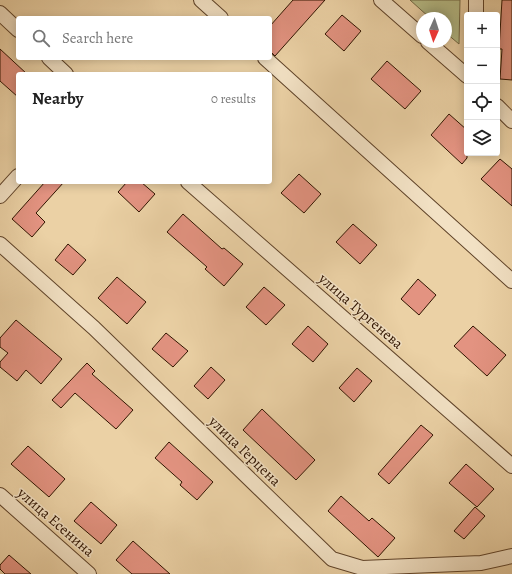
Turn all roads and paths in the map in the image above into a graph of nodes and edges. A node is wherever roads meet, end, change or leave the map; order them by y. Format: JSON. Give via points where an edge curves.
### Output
{"nodes":[{"id":1,"x":201,"y":0,"type":"edge"},
{"id":2,"x":381,"y":0,"type":"edge"},
{"id":3,"x":476,"y":0,"type":"edge"},
{"id":4,"x":476,"y":12,"type":"edge"},
{"id":5,"x":0,"y":13,"type":"edge"},
{"id":6,"x":219,"y":16,"type":"edge"},
{"id":7,"x":16,"y":28,"type":"edge"},
{"id":8,"x":416,"y":31,"type":"edge"},
{"id":9,"x":435,"y":48,"type":"edge"},
{"id":10,"x":51,"y":60,"type":"edge"},
{"id":11,"x":267,"y":60,"type":"edge"},
{"id":12,"x":64,"y":72,"type":"edge"},
{"id":13,"x":464,"y":73,"type":"edge"},
{"id":14,"x":500,"y":109,"type":"edge"},
{"id":15,"x":512,"y":121,"type":"edge"},
{"id":16,"x":16,"y":178,"type":"edge"},
{"id":17,"x":190,"y":184,"type":"edge"},
{"id":18,"x":0,"y":196,"type":"edge"},
{"id":19,"x":0,"y":244,"type":"edge"},
{"id":20,"x":512,"y":281,"type":"edge"},
{"id":21,"x":512,"y":466,"type":"edge"},
{"id":22,"x":0,"y":495,"type":"edge"},
{"id":23,"x":512,"y":556,"type":"edge"},
{"id":24,"x":90,"y":574,"type":"edge"}],
"edges":[{"from":1,"to":6,"type":"street"},
{"from":2,"to":8,"type":"street"},
{"from":3,"to":4,"type":"street"},
{"from":5,"to":7,"type":"street"},
{"from":9,"to":13,"type":"street"},
{"from":10,"to":12,"type":"street"},
{"from":11,"to":20,"type":"street"},
{"from":14,"to":15,"type":"street"},
{"from":16,"to":18,"type":"street"},
{"from":17,"to":21,"type":"street","name":"улица Тургенева"},
{"from":19,"to":23,"type":"street","name":"улица Герцена","via":[[94,328],[332,559],[362,568],[482,563]]},
{"from":22,"to":24,"type":"street","name":"улица Есенина"}]}
